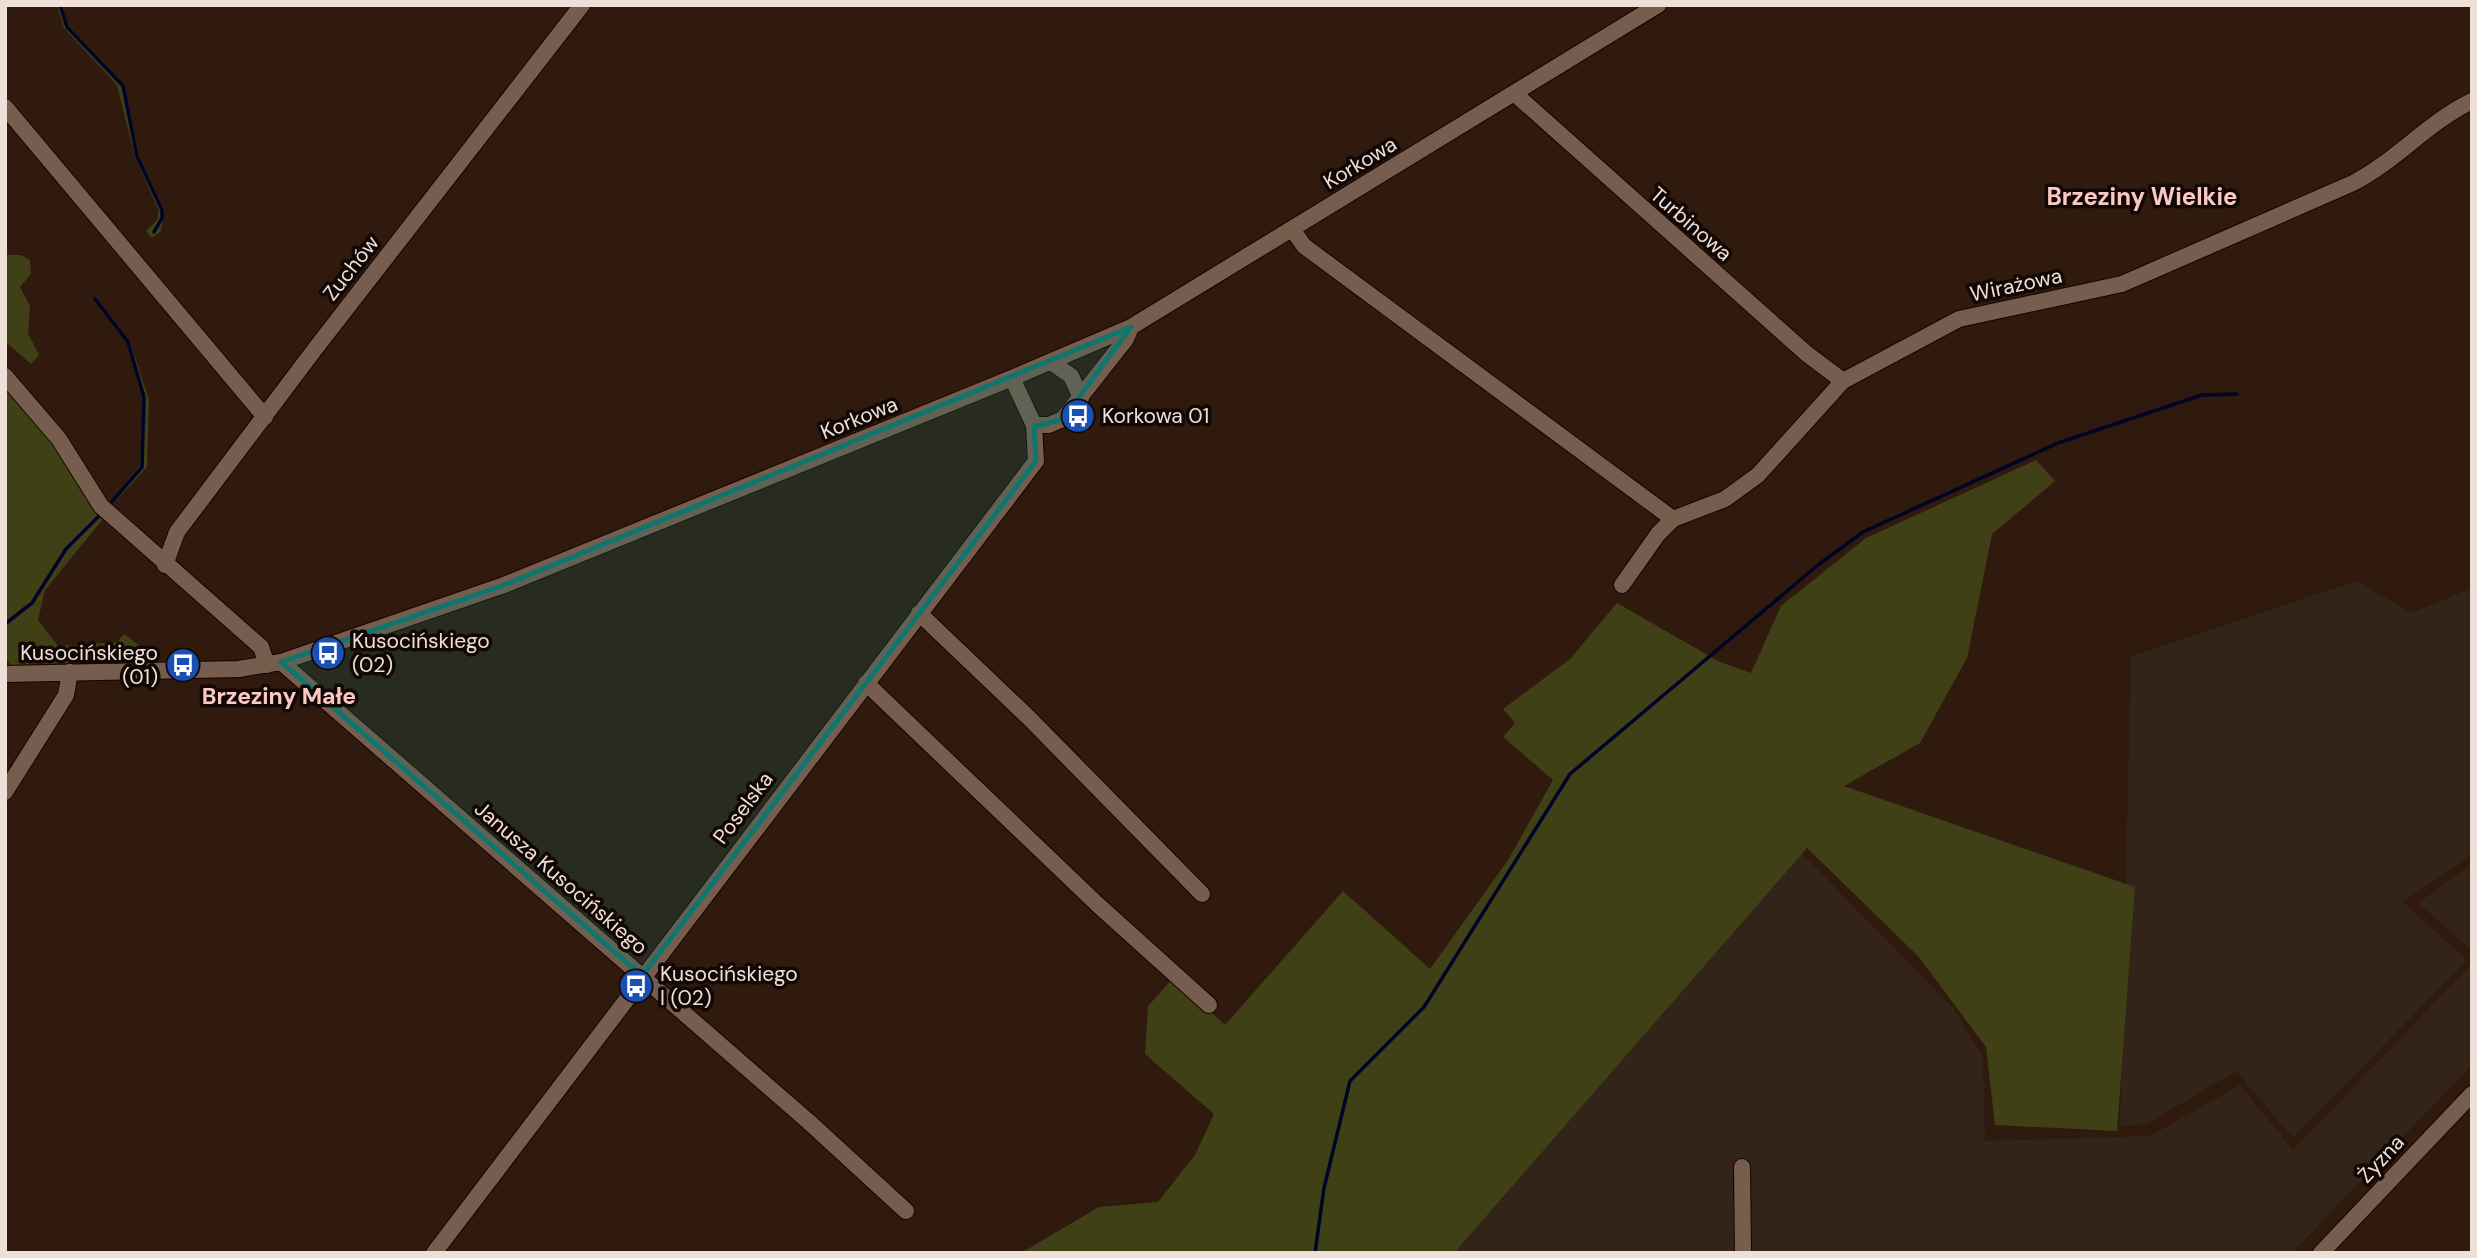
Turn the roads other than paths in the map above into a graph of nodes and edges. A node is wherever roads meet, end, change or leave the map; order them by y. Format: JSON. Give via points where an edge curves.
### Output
{"nodes":[{"id":1,"x":582,"y":5,"type":"edge"},
{"id":2,"x":1658,"y":5,"type":"edge"},
{"id":3,"x":1514,"y":93,"type":"junction"},
{"id":4,"x":2472,"y":101,"type":"edge"},
{"id":5,"x":5,"y":107,"type":"edge"},
{"id":6,"x":1292,"y":229,"type":"junction"},
{"id":7,"x":1130,"y":327,"type":"junction"},
{"id":8,"x":1051,"y":362,"type":"junction"},
{"id":9,"x":5,"y":376,"type":"edge"},
{"id":10,"x":1012,"y":379,"type":"junction"},
{"id":11,"x":1843,"y":381,"type":"junction"},
{"id":12,"x":1081,"y":398,"type":"junction"},
{"id":13,"x":265,"y":417,"type":"junction"},
{"id":14,"x":1034,"y":425,"type":"junction"},
{"id":15,"x":1673,"y":519,"type":"junction"},
{"id":16,"x":165,"y":565,"type":"junction"},
{"id":17,"x":1622,"y":585,"type":"dead end"},
{"id":18,"x":919,"y":613,"type":"junction"},
{"id":19,"x":274,"y":664,"type":"junction"},
{"id":20,"x":69,"y":672,"type":"junction"},
{"id":21,"x":5,"y":674,"type":"edge"},
{"id":22,"x":866,"y":684,"type":"junction"},
{"id":23,"x":5,"y":792,"type":"edge"},
{"id":24,"x":1202,"y":894,"type":"dead end"},
{"id":25,"x":642,"y":976,"type":"junction"},
{"id":26,"x":1209,"y":1005,"type":"dead end"},
{"id":27,"x":2472,"y":1094,"type":"edge"},
{"id":28,"x":1742,"y":1167,"type":"dead end"},
{"id":29,"x":906,"y":1211,"type":"dead end"},
{"id":30,"x":434,"y":1253,"type":"edge"},
{"id":31,"x":1743,"y":1253,"type":"edge"},
{"id":32,"x":2321,"y":1253,"type":"edge"}],
"edges":[{"from":1,"to":13,"type":"street","name":"Zuchów"},
{"from":2,"to":3,"type":"street","name":"Korkowa"},
{"from":3,"to":6,"type":"street","name":"Korkowa"},
{"from":3,"to":11,"type":"street","name":"Turbinowa","via":[[1777,328]]},
{"from":4,"to":11,"type":"street","name":"Wirażowa","via":[[2353,183],[2122,284],[1959,319]]},
{"from":5,"to":13,"type":"street"},
{"from":6,"to":7,"type":"street","name":"Korkowa"},
{"from":6,"to":15,"type":"street","via":[[1304,246]]},
{"from":7,"to":8,"type":"street","name":"Korkowa"},
{"from":7,"to":12,"type":"street","via":[[1126,339]]},
{"from":8,"to":10,"type":"street","name":"Korkowa"},
{"from":8,"to":12,"type":"street","via":[[1071,376]]},
{"from":9,"to":16,"type":"street","name":"Janusza Kusocińskiego","via":[[60,439],[101,506]]},
{"from":10,"to":14,"type":"street","name":"Poselska"},
{"from":10,"to":19,"type":"street","name":"Korkowa","via":[[504,585]]},
{"from":11,"to":15,"type":"street","name":"Wirażowa","via":[[1758,475],[1726,499]]},
{"from":12,"to":14,"type":"street","via":[[1056,423]]},
{"from":13,"to":16,"type":"street","name":"Zuchów","via":[[177,533]]},
{"from":14,"to":18,"type":"street","name":"Poselska","via":[[1036,461]]},
{"from":15,"to":17,"type":"street","name":"Wirażowa"},
{"from":16,"to":19,"type":"street","name":"Janusza Kusocińskiego","via":[[261,647]]},
{"from":18,"to":22,"type":"street","name":"Poselska"},
{"from":18,"to":24,"type":"street"},
{"from":19,"to":20,"type":"street","name":"Korkowa","via":[[239,669]]},
{"from":19,"to":25,"type":"street","name":"Janusza Kusocińskiego"},
{"from":20,"to":21,"type":"street","name":"Korkowa"},
{"from":20,"to":23,"type":"street","via":[[66,695]]},
{"from":22,"to":25,"type":"street","name":"Poselska"},
{"from":22,"to":26,"type":"street"},
{"from":25,"to":29,"type":"street","name":"Janusza Kusocińskiego"},
{"from":25,"to":30,"type":"street","name":"Poselska"},
{"from":27,"to":32,"type":"street","name":"Żyzna"},
{"from":28,"to":31,"type":"street"}]}
